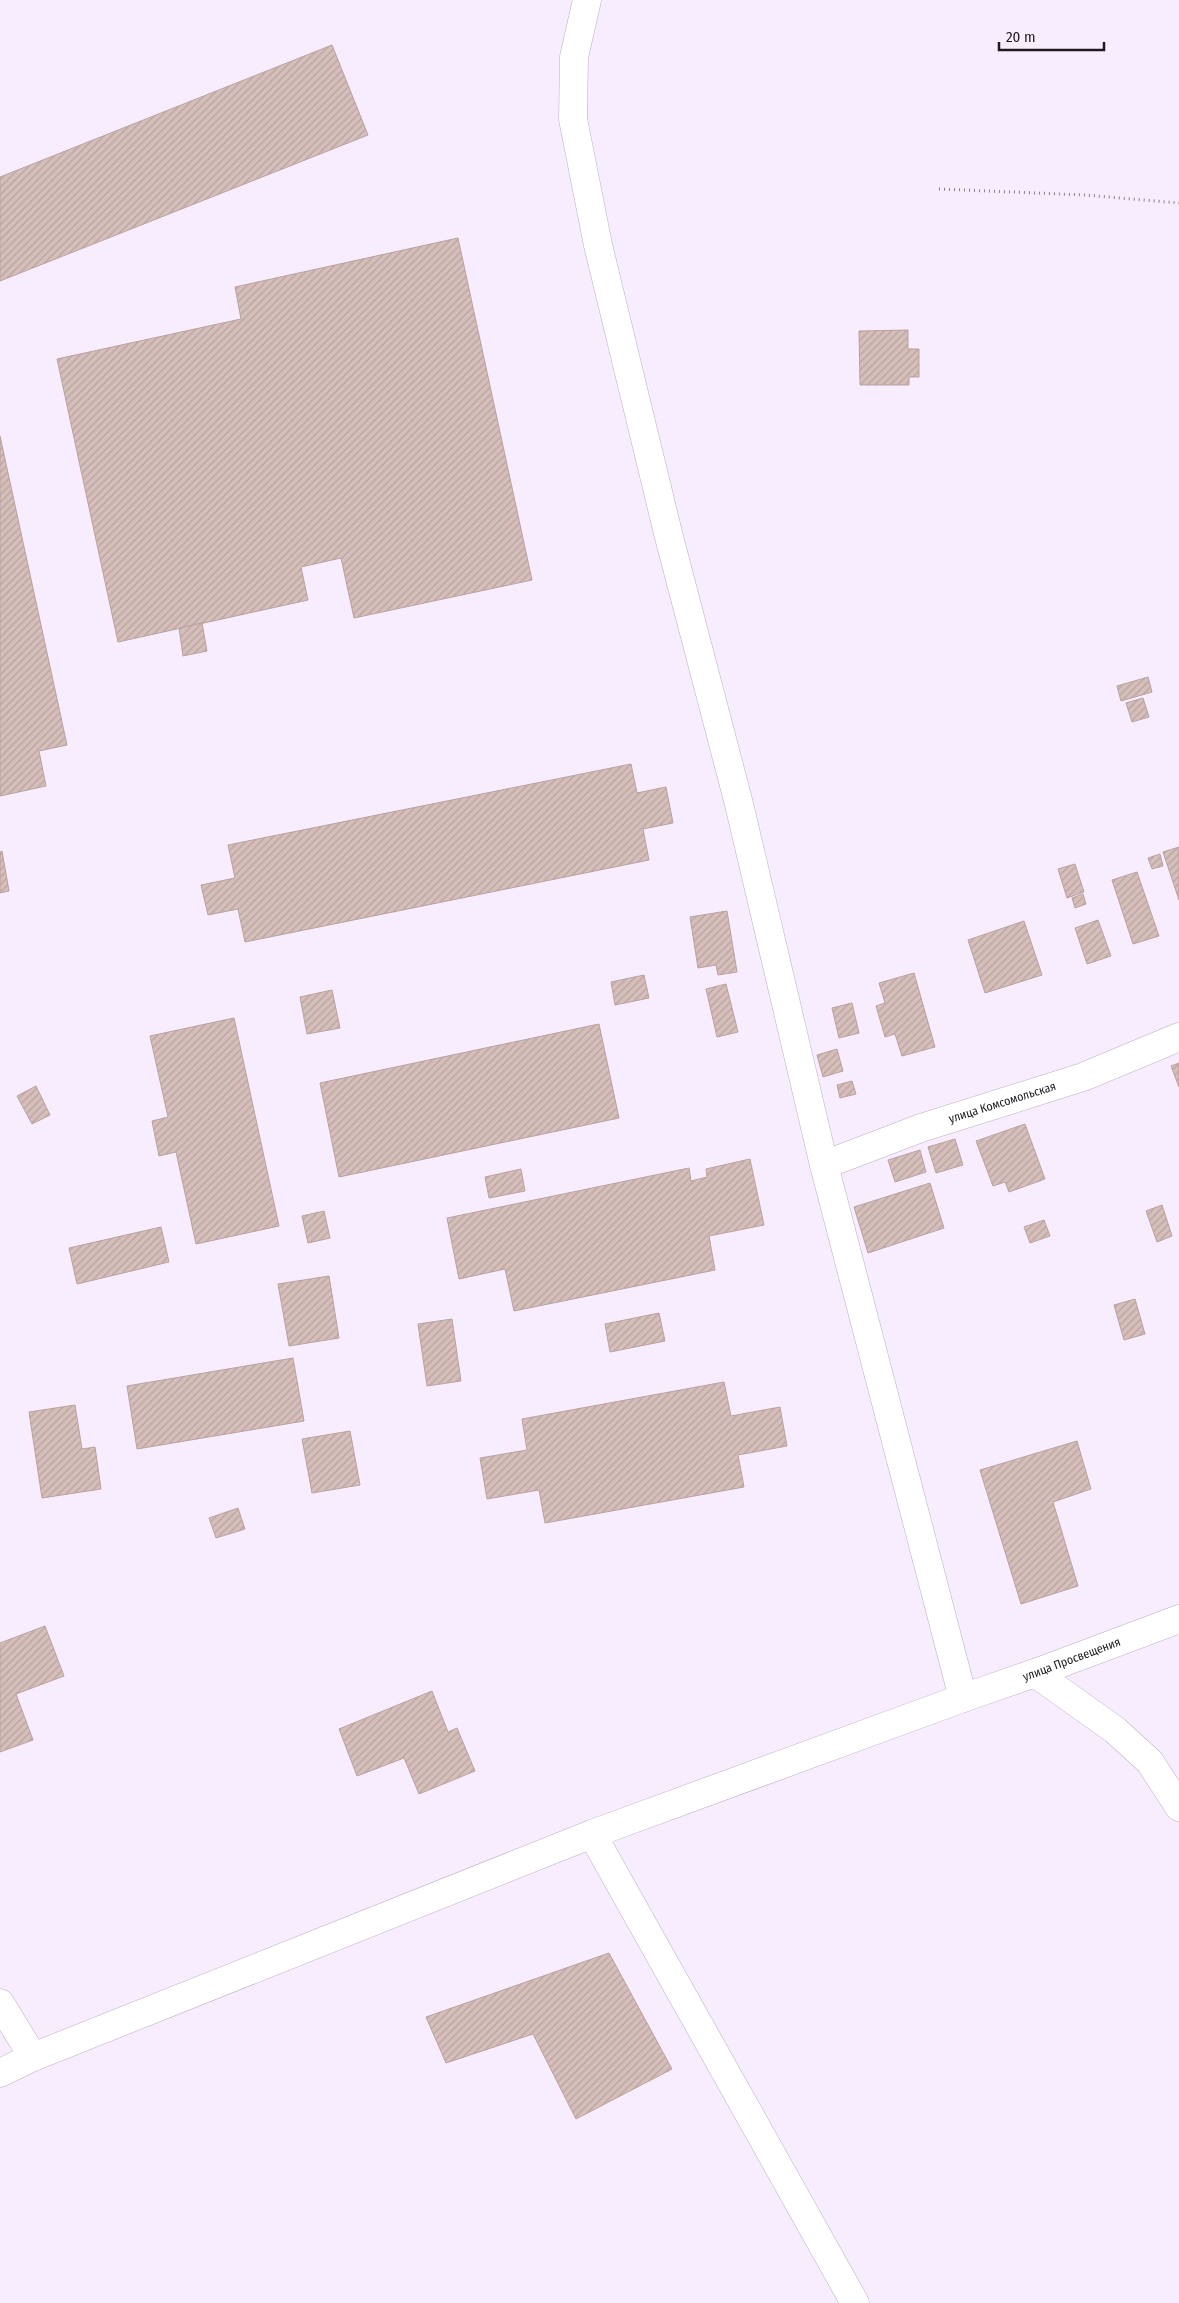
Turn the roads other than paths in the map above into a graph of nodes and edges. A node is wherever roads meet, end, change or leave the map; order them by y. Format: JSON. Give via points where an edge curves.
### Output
{"nodes":[{"id":1,"x":587,"y":0,"type":"edge"},
{"id":2,"x":1179,"y":1036,"type":"edge"},
{"id":3,"x":824,"y":1165,"type":"junction"},
{"id":4,"x":1179,"y":1619,"type":"edge"},
{"id":5,"x":1035,"y":1674,"type":"junction"},
{"id":6,"x":963,"y":1698,"type":"junction"},
{"id":7,"x":1179,"y":1807,"type":"edge"},
{"id":8,"x":592,"y":1834,"type":"junction"},
{"id":9,"x":0,"y":2003,"type":"edge"},
{"id":10,"x":34,"y":2057,"type":"junction"},
{"id":11,"x":0,"y":2073,"type":"edge"},
{"id":12,"x":855,"y":2303,"type":"edge"}],
"edges":[{"from":1,"to":3,"type":"street","via":[[574,57],[573,120],[586,188],[669,537],[739,804]]},
{"from":2,"to":3,"type":"street","name":"улица Комсомольская","via":[[1083,1077],[921,1128]]},
{"from":3,"to":6,"type":"street"},
{"from":4,"to":5,"type":"street","name":"улица Просвещения"},
{"from":5,"to":6,"type":"street","name":"улица Просвещения"},
{"from":5,"to":7,"type":"street","via":[[1115,1730],[1150,1762]]},
{"from":6,"to":8,"type":"street","name":"улица Просвещения"},
{"from":8,"to":10,"type":"street","name":"улица Просвещения"},
{"from":8,"to":12,"type":"street"},
{"from":9,"to":10,"type":"street"},
{"from":10,"to":11,"type":"street","name":"улица Просвещения"}]}
